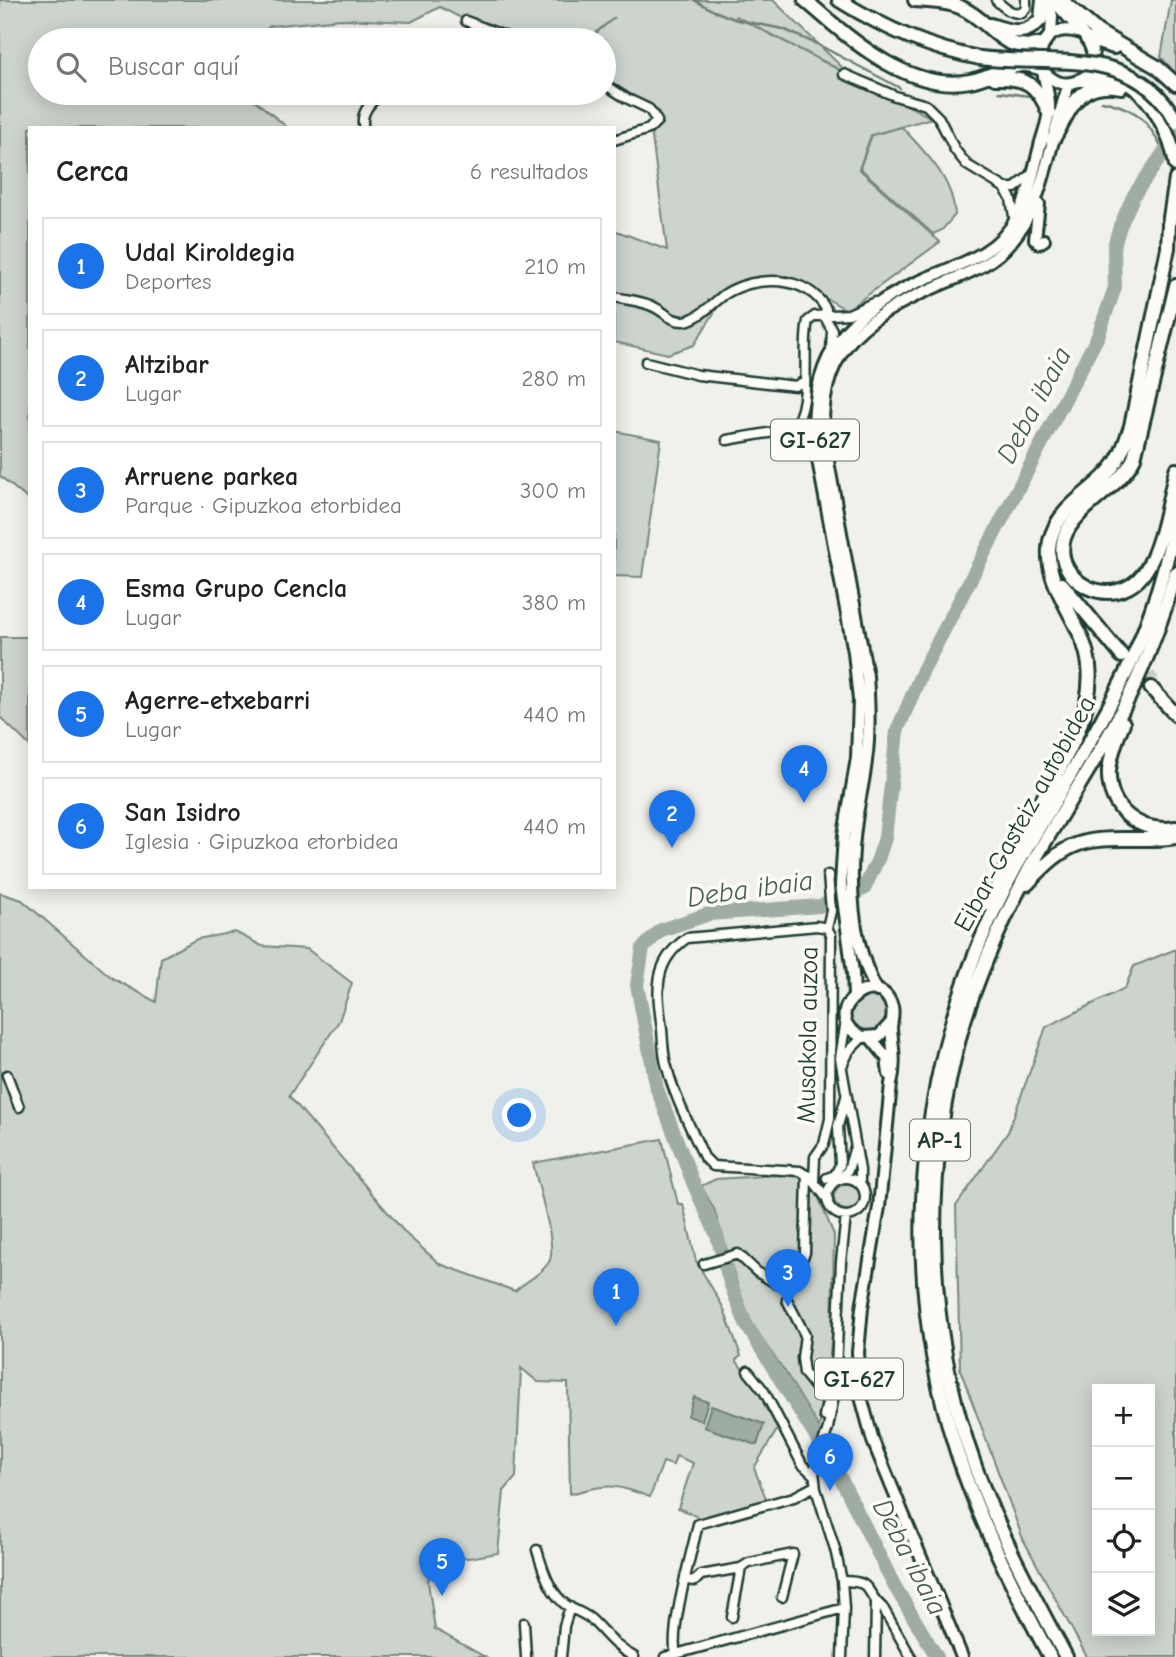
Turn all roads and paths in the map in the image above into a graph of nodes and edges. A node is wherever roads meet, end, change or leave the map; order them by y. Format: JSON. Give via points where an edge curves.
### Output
{"nodes":[{"id":1,"x":805,"y":0,"type":"edge"},
{"id":2,"x":839,"y":0,"type":"edge"},
{"id":3,"x":915,"y":0,"type":"edge"},
{"id":4,"x":996,"y":0,"type":"edge"},
{"id":5,"x":1026,"y":0,"type":"edge"},
{"id":6,"x":1045,"y":0,"type":"edge"},
{"id":7,"x":1054,"y":0,"type":"edge"},
{"id":8,"x":1061,"y":0,"type":"edge"},
{"id":9,"x":466,"y":22,"type":"dead end"},
{"id":10,"x":984,"y":23,"type":"junction"},
{"id":11,"x":478,"y":28,"type":"edge"},
{"id":12,"x":1084,"y":36,"type":"junction"},
{"id":13,"x":1047,"y":40,"type":"junction"},
{"id":14,"x":1131,"y":53,"type":"junction"},
{"id":15,"x":980,"y":54,"type":"junction"},
{"id":16,"x":1044,"y":71,"type":"junction"},
{"id":17,"x":844,"y":74,"type":"dead end"},
{"id":18,"x":988,"y":78,"type":"junction"},
{"id":19,"x":1075,"y":82,"type":"junction"},
{"id":20,"x":1176,"y":83,"type":"edge"},
{"id":21,"x":616,"y":91,"type":"edge"},
{"id":22,"x":1148,"y":103,"type":"junction"},
{"id":23,"x":372,"y":105,"type":"edge"},
{"id":24,"x":1176,"y":105,"type":"edge"},
{"id":25,"x":1049,"y":113,"type":"junction"},
{"id":26,"x":1176,"y":121,"type":"edge"},
{"id":27,"x":364,"y":126,"type":"edge"},
{"id":28,"x":616,"y":139,"type":"edge"},
{"id":29,"x":1052,"y":141,"type":"junction"},
{"id":30,"x":1047,"y":160,"type":"junction"},
{"id":31,"x":1176,"y":165,"type":"edge"},
{"id":32,"x":1034,"y":171,"type":"junction"},
{"id":33,"x":1176,"y":179,"type":"edge"},
{"id":34,"x":1005,"y":188,"type":"junction"},
{"id":35,"x":1015,"y":222,"type":"junction"},
{"id":36,"x":1176,"y":230,"type":"edge"},
{"id":37,"x":1044,"y":240,"type":"dead end"},
{"id":38,"x":1168,"y":248,"type":"junction"},
{"id":39,"x":1176,"y":286,"type":"edge"},
{"id":40,"x":891,"y":296,"type":"junction"},
{"id":41,"x":616,"y":297,"type":"edge"},
{"id":42,"x":825,"y":317,"type":"junction"},
{"id":43,"x":831,"y":351,"type":"junction"},
{"id":44,"x":646,"y":362,"type":"dead end"},
{"id":45,"x":805,"y":382,"type":"junction"},
{"id":46,"x":727,"y":440,"type":"dead end"},
{"id":47,"x":1176,"y":470,"type":"edge"},
{"id":48,"x":1176,"y":520,"type":"edge"},
{"id":49,"x":1063,"y":558,"type":"junction"},
{"id":50,"x":1051,"y":565,"type":"junction"},
{"id":51,"x":1176,"y":573,"type":"edge"},
{"id":52,"x":1152,"y":645,"type":"junction"},
{"id":53,"x":1176,"y":704,"type":"edge"},
{"id":54,"x":1176,"y":715,"type":"edge"},
{"id":55,"x":1176,"y":828,"type":"edge"},
{"id":56,"x":1176,"y":836,"type":"edge"},
{"id":57,"x":847,"y":870,"type":"junction"},
{"id":58,"x":828,"y":877,"type":"dead end"},
{"id":59,"x":1018,"y":895,"type":"junction"},
{"id":60,"x":850,"y":912,"type":"junction"},
{"id":61,"x":827,"y":928,"type":"junction"},
{"id":62,"x":877,"y":991,"type":"junction"},
{"id":63,"x":854,"y":995,"type":"junction"},
{"id":64,"x":846,"y":1021,"type":"junction"},
{"id":65,"x":891,"y":1023,"type":"junction"},
{"id":66,"x":950,"y":1024,"type":"junction"},
{"id":67,"x":867,"y":1037,"type":"junction"},
{"id":68,"x":843,"y":1067,"type":"junction"},
{"id":69,"x":8,"y":1075,"type":"dead end"},
{"id":70,"x":891,"y":1084,"type":"junction"},
{"id":71,"x":847,"y":1094,"type":"junction"},
{"id":72,"x":19,"y":1107,"type":"dead end"},
{"id":73,"x":824,"y":1144,"type":"junction"},
{"id":74,"x":854,"y":1150,"type":"junction"},
{"id":75,"x":810,"y":1179,"type":"junction"},
{"id":76,"x":834,"y":1179,"type":"junction"},
{"id":77,"x":860,"y":1184,"type":"junction"},
{"id":78,"x":828,"y":1200,"type":"junction"},
{"id":79,"x":846,"y":1216,"type":"junction"},
{"id":80,"x":707,"y":1264,"type":"dead end"},
{"id":81,"x":796,"y":1280,"type":"dead end"},
{"id":82,"x":777,"y":1284,"type":"dead end"},
{"id":83,"x":787,"y":1300,"type":"dead end"},
{"id":84,"x":748,"y":1371,"type":"dead end"},
{"id":85,"x":830,"y":1417,"type":"junction"},
{"id":86,"x":814,"y":1475,"type":"junction"},
{"id":87,"x":816,"y":1486,"type":"junction"},
{"id":88,"x":537,"y":1550,"type":"dead end"},
{"id":89,"x":741,"y":1568,"type":"junction"},
{"id":90,"x":686,"y":1580,"type":"junction"},
{"id":91,"x":842,"y":1581,"type":"junction"},
{"id":92,"x":782,"y":1597,"type":"dead end"},
{"id":93,"x":876,"y":1602,"type":"junction"},
{"id":94,"x":570,"y":1607,"type":"junction"},
{"id":95,"x":844,"y":1608,"type":"junction"},
{"id":96,"x":732,"y":1617,"type":"dead end"},
{"id":97,"x":523,"y":1623,"type":"dead end"},
{"id":98,"x":617,"y":1647,"type":"junction"},
{"id":99,"x":676,"y":1654,"type":"junction"},
{"id":100,"x":526,"y":1657,"type":"edge"},
{"id":101,"x":561,"y":1657,"type":"edge"},
{"id":102,"x":616,"y":1657,"type":"edge"},
{"id":103,"x":635,"y":1657,"type":"edge"},
{"id":104,"x":665,"y":1657,"type":"edge"},
{"id":105,"x":842,"y":1657,"type":"edge"},
{"id":106,"x":875,"y":1657,"type":"edge"},
{"id":107,"x":911,"y":1657,"type":"edge"},
{"id":108,"x":962,"y":1657,"type":"edge"},
{"id":109,"x":1050,"y":1657,"type":"edge"},
{"id":110,"x":1066,"y":1657,"type":"edge"}],
"edges":[{"from":1,"to":18,"type":"highway","via":[[905,74],[947,83]]},
{"from":2,"to":15,"type":"highway","via":[[888,28],[948,51]]},
{"from":3,"to":10,"type":"highway","via":[[958,6]]},
{"from":4,"to":5,"type":"street","via":[[1007,10],[1022,13]]},
{"from":6,"to":10,"type":"highway","via":[[1041,19],[1024,32]]},
{"from":6,"to":13,"type":"main road","number":"GI-627","via":[[1052,16]]},
{"from":7,"to":12,"type":"main road"},
{"from":8,"to":14,"type":"highway"},
{"from":9,"to":11,"type":"street"},
{"from":10,"to":13,"type":"highway","via":[[1019,47]]},
{"from":12,"to":13,"type":"main road","via":[[1066,30]]},
{"from":12,"to":14,"type":"highway"},
{"from":12,"to":19,"type":"main road","number":"GI-627","via":[[1093,49],[1094,61],[1090,72]]},
{"from":13,"to":16,"type":"main road","number":"GI-627","via":[[1040,61]]},
{"from":14,"to":20,"type":"highway"},
{"from":15,"to":24,"type":"highway","via":[[1109,58],[1152,79]]},
{"from":15,"to":26,"type":"highway","bridge":true,"via":[[1116,69],[1152,90]]},
{"from":16,"to":18,"type":"highway","via":[[1022,65]]},
{"from":16,"to":19,"type":"main road","via":[[1052,80]]},
{"from":16,"to":25,"type":"main road","number":"GI-627"},
{"from":17,"to":34,"type":"street","via":[[926,105],[967,165]]},
{"from":18,"to":25,"type":"highway","via":[[1027,82],[1040,94]]},
{"from":19,"to":22,"type":"highway","via":[[1104,76],[1125,82]]},
{"from":19,"to":29,"type":"main road","number":"GI-627"},
{"from":21,"to":28,"type":"street","via":[[649,109],[657,121],[649,129]]},
{"from":22,"to":29,"type":"highway","via":[[1119,86],[1095,87],[1073,102]]},
{"from":22,"to":31,"type":"highway","via":[[1164,123]]},
{"from":23,"to":27,"type":"street","via":[[363,115]]},
{"from":25,"to":32,"type":"main road","number":"GI-627"},
{"from":29,"to":30,"type":"main road","number":"GI-627"},
{"from":30,"to":37,"type":"main road","via":[[1035,225],[1036,241]]},
{"from":30,"to":57,"type":"main road","number":"GI-627","via":[[1031,212],[1008,247],[978,268],[911,297],[873,320],[846,346],[824,396],[823,434],[869,698],[867,759]]},
{"from":32,"to":34,"type":"street","via":[[1015,188]]},
{"from":32,"to":35,"type":"main road","number":"GI-627"},
{"from":33,"to":38,"type":"highway"},
{"from":34,"to":35,"type":"street"},
{"from":35,"to":40,"type":"main road","number":"GI-627","via":[[986,251]]},
{"from":36,"to":38,"type":"highway"},
{"from":38,"to":50,"type":"highway","via":[[1125,445],[1111,470],[1059,519],[1049,544]]},
{"from":39,"to":49,"type":"highway","via":[[1134,458],[1118,482],[1070,527]]},
{"from":40,"to":42,"type":"street","via":[[849,314]]},
{"from":40,"to":43,"type":"main road","number":"GI-627","via":[[851,325]]},
{"from":41,"to":42,"type":"street","via":[[650,305],[683,321],[730,291],[777,280],[811,293],[826,309]]},
{"from":42,"to":43,"type":"street","via":[[832,330]]},
{"from":42,"to":45,"type":"street","via":[[808,321]]},
{"from":43,"to":57,"type":"main road","number":"GI-627","via":[[820,376],[813,421],[859,701],[857,758],[844,835]]},
{"from":44,"to":45,"type":"street","via":[[719,379],[795,386]]},
{"from":45,"to":46,"type":"street","via":[[797,423],[791,429]]},
{"from":47,"to":49,"type":"highway","via":[[1152,556],[1134,583],[1111,593],[1090,589],[1073,575]]},
{"from":48,"to":66,"type":"highway","name":"Eibar-Gasteiz autobidea","number":"AP-1","via":[[1156,598],[1124,679],[985,929]]},
{"from":49,"to":50,"type":"highway","via":[[1075,589],[1124,652],[1063,587]]},
{"from":50,"to":66,"type":"highway","via":[[1056,586],[1086,648],[1089,698],[1076,734],[982,918],[955,992]]},
{"from":51,"to":52,"type":"highway","name":"Eibar-Gasteiz autobidea","number":"AP-1"},
{"from":52,"to":55,"type":"highway","via":[[1139,690],[1114,745],[1110,788],[1125,815],[1137,823],[1160,830]]},
{"from":52,"to":59,"type":"highway","name":"Eibar-Gasteiz autobidea","number":"AP-1","via":[[1110,733]]},
{"from":53,"to":54,"type":"highway","via":[[1152,685]]},
{"from":56,"to":59,"type":"highway","via":[[1094,839],[1079,844],[1049,860]]},
{"from":57,"to":60,"type":"main road","number":"GI-627"},
{"from":58,"to":61,"type":"street","name":"Musakola auzoa","via":[[831,911]]},
{"from":59,"to":110,"type":"highway","name":"Eibar-Gasteiz autobidea","number":"AP-1","via":[[977,985],[950,1077],[936,1175],[936,1280],[943,1340],[967,1445],[998,1523]]},
{"from":60,"to":62,"type":"main road","number":"GI-627","via":[[864,964]]},
{"from":60,"to":63,"type":"main road","number":"GI-627"},
{"from":61,"to":73,"type":"street","name":"Musakola auzoa","via":[[831,935],[830,1119]]},
{"from":61,"to":75,"type":"street","name":"Musakola auzoa","via":[[687,938],[673,948],[659,978],[667,1067],[704,1157],[713,1166],[796,1170]]},
{"from":62,"to":63,"type":"main road"},
{"from":62,"to":65,"type":"main road","number":"GI-627","via":[[891,1005]]},
{"from":63,"to":64,"type":"main road","number":"GI-627","via":[[846,1007]]},
{"from":64,"to":67,"type":"main road","number":"GI-627","via":[[852,1031]]},
{"from":64,"to":68,"type":"street","name":"Musakola auzoa","via":[[840,1058]]},
{"from":65,"to":67,"type":"main road","via":[[879,1036]]},
{"from":65,"to":70,"type":"main road","number":"GI-627","via":[[895,1067]]},
{"from":66,"to":109,"type":"highway","name":"Eibar-Gasteiz autobidea","number":"AP-1","via":[[930,1118],[924,1174],[923,1268],[931,1342],[941,1396],[972,1495]]},
{"from":67,"to":68,"type":"street","name":"Musakola auzoa","via":[[849,1051]]},
{"from":67,"to":70,"type":"main road","number":"GI-627","via":[[887,1058]]},
{"from":68,"to":71,"type":"street","name":"Musakola auzoa"},
{"from":69,"to":72,"type":"street"},
{"from":70,"to":108,"type":"main road","number":"GI-627","via":[[879,1207],[862,1308],[861,1396],[873,1441]]},
{"from":71,"to":74,"type":"street","name":"Musakola auzoa"},
{"from":71,"to":76,"type":"street","via":[[838,1126],[840,1165]]},
{"from":73,"to":75,"type":"street","name":"Musakola auzoa","via":[[815,1157]]},
{"from":73,"to":76,"type":"street","via":[[819,1169]]},
{"from":74,"to":76,"type":"street","via":[[848,1170]]},
{"from":74,"to":77,"type":"street","name":"Musakola auzoa"},
{"from":75,"to":78,"type":"street"},
{"from":75,"to":81,"type":"street","via":[[804,1253]]},
{"from":76,"to":77,"type":"street"},
{"from":76,"to":78,"type":"street"},
{"from":77,"to":79,"type":"street","via":[[864,1202],[858,1212]]},
{"from":78,"to":79,"type":"street","via":[[832,1210]]},
{"from":79,"to":85,"type":"street"},
{"from":80,"to":82,"type":"street","via":[[740,1255]]},
{"from":83,"to":85,"type":"street","via":[[805,1335],[804,1373],[827,1402],[824,1416]]},
{"from":84,"to":86,"type":"street","via":[[764,1391],[802,1464]]},
{"from":85,"to":86,"type":"street"},
{"from":86,"to":87,"type":"street"},
{"from":87,"to":90,"type":"street","via":[[794,1497],[698,1524]]},
{"from":87,"to":91,"type":"street"},
{"from":88,"to":94,"type":"street","via":[[554,1591]]},
{"from":89,"to":90,"type":"street"},
{"from":89,"to":92,"type":"street","via":[[793,1555]]},
{"from":89,"to":96,"type":"street"},
{"from":90,"to":99,"type":"street","via":[[673,1643]]},
{"from":91,"to":93,"type":"street","via":[[865,1585]]},
{"from":91,"to":95,"type":"street"},
{"from":93,"to":106,"type":"street"},
{"from":93,"to":107,"type":"street"},
{"from":94,"to":98,"type":"street","via":[[591,1619]]},
{"from":94,"to":101,"type":"street"},
{"from":95,"to":99,"type":"street"},
{"from":95,"to":105,"type":"street"},
{"from":97,"to":100,"type":"street"},
{"from":98,"to":102,"type":"street"},
{"from":98,"to":103,"type":"street"},
{"from":99,"to":104,"type":"street"}]}
